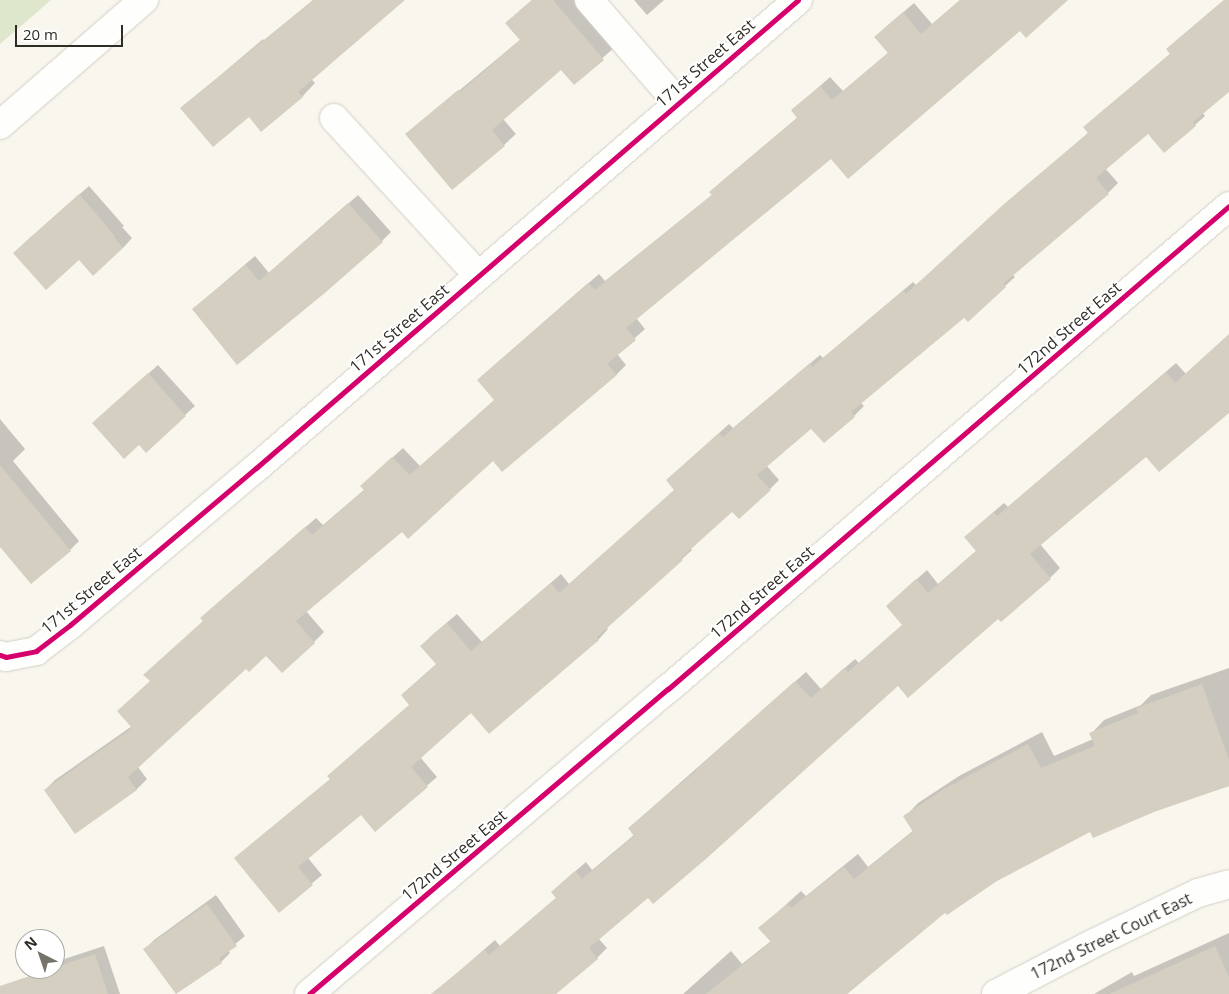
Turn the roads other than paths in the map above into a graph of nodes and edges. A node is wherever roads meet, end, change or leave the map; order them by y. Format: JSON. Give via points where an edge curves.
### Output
{"nodes":[{"id":1,"x":144,"y":0,"type":"edge"},
{"id":2,"x":589,"y":0,"type":"edge"},
{"id":3,"x":798,"y":0,"type":"edge"},
{"id":4,"x":678,"y":103,"type":"junction"},
{"id":5,"x":334,"y":118,"type":"dead end"},
{"id":6,"x":0,"y":125,"type":"edge"},
{"id":7,"x":1229,"y":206,"type":"edge"},
{"id":8,"x":478,"y":276,"type":"junction"},
{"id":9,"x":3,"y":656,"type":"edge"},
{"id":10,"x":1229,"y":884,"type":"edge"},
{"id":11,"x":309,"y":994,"type":"edge"},
{"id":12,"x":996,"y":994,"type":"edge"}],
"edges":[{"from":1,"to":6,"type":"street"},
{"from":2,"to":4,"type":"street"},
{"from":3,"to":4,"type":"street","name":"171st Street East"},
{"from":4,"to":8,"type":"street","name":"171st Street East"},
{"from":5,"to":8,"type":"street"},
{"from":7,"to":11,"type":"street","name":"172nd Street East"},
{"from":8,"to":9,"type":"street","name":"171st Street East","via":[[70,625],[36,651]]},
{"from":10,"to":12,"type":"street","name":"172nd Street Court East","via":[[1189,898]]}]}
